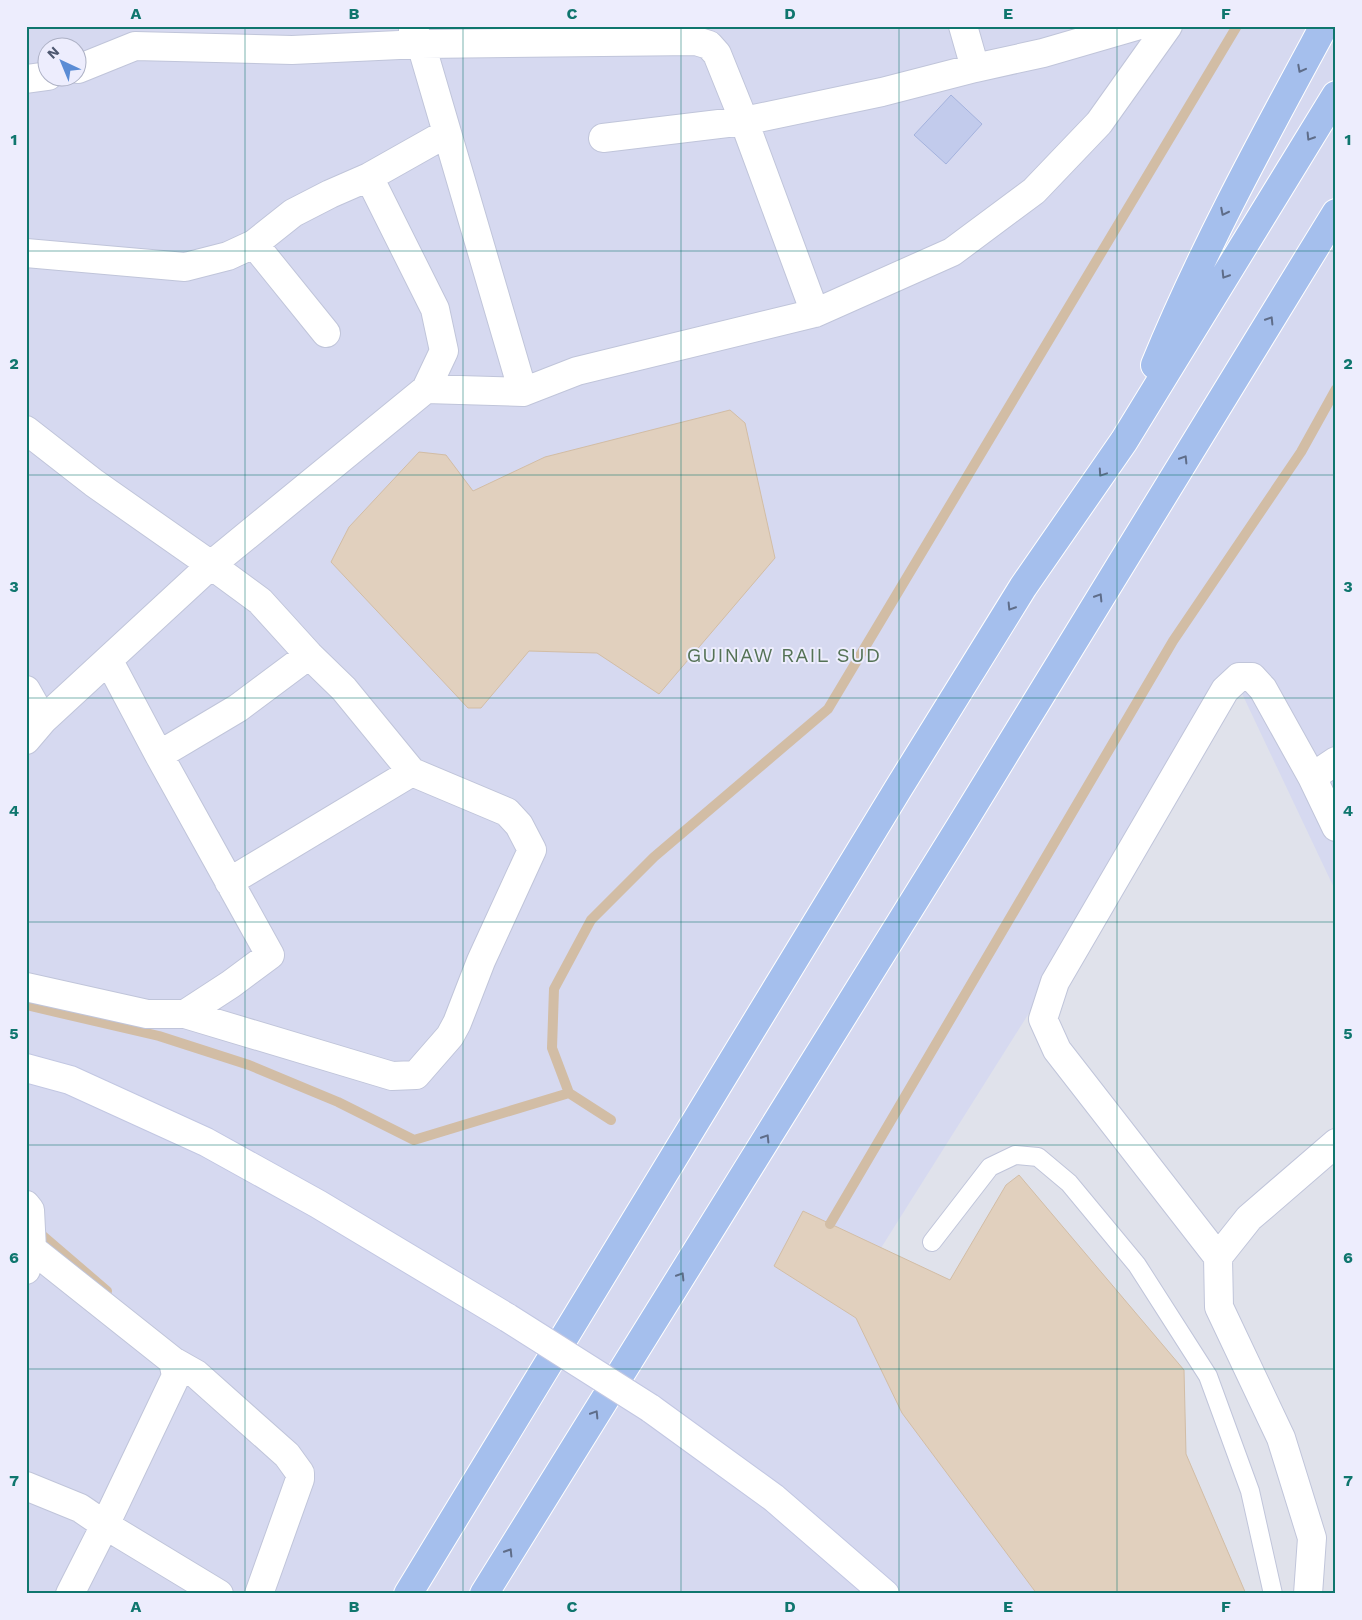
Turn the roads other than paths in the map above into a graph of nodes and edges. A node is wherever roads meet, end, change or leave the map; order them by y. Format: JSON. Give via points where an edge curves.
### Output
{"nodes":[{"id":1,"x":963,"y":26,"type":"edge"},
{"id":2,"x":1168,"y":26,"type":"edge"},
{"id":3,"x":1324,"y":26,"type":"edge"},
{"id":4,"x":1134,"y":27,"type":"edge"},
{"id":5,"x":695,"y":34,"type":"edge"},
{"id":6,"x":416,"y":35,"type":"edge"},
{"id":7,"x":136,"y":36,"type":"edge"},
{"id":8,"x":88,"y":63,"type":"edge"},
{"id":9,"x":975,"y":68,"type":"junction"},
{"id":10,"x":1336,"y":96,"type":"edge"},
{"id":11,"x":744,"y":121,"type":"junction"},
{"id":12,"x":447,"y":133,"type":"junction"},
{"id":13,"x":603,"y":138,"type":"dead end"},
{"id":14,"x":369,"y":177,"type":"junction"},
{"id":15,"x":1336,"y":213,"type":"edge"},
{"id":16,"x":254,"y":244,"type":"junction"},
{"id":17,"x":26,"y":253,"type":"edge"},
{"id":18,"x":815,"y":313,"type":"junction"},
{"id":19,"x":326,"y":333,"type":"dead end"},
{"id":20,"x":426,"y":390,"type":"junction"},
{"id":21,"x":523,"y":392,"type":"junction"},
{"id":22,"x":26,"y":430,"type":"edge"},
{"id":23,"x":1124,"y":441,"type":"junction"},
{"id":24,"x":211,"y":565,"type":"junction"},
{"id":25,"x":309,"y":655,"type":"junction"},
{"id":26,"x":109,"y":660,"type":"junction"},
{"id":27,"x":26,"y":690,"type":"edge"},
{"id":28,"x":35,"y":730,"type":"edge"},
{"id":29,"x":159,"y":756,"type":"junction"},
{"id":30,"x":1336,"y":762,"type":"edge"},
{"id":31,"x":412,"y":772,"type":"junction"},
{"id":32,"x":1312,"y":777,"type":"junction"},
{"id":33,"x":1336,"y":827,"type":"edge"},
{"id":34,"x":229,"y":882,"type":"junction"},
{"id":35,"x":26,"y":987,"type":"edge"},
{"id":36,"x":185,"y":1014,"type":"junction"},
{"id":37,"x":26,"y":1068,"type":"edge"},
{"id":38,"x":1336,"y":1143,"type":"edge"},
{"id":39,"x":26,"y":1205,"type":"edge"},
{"id":40,"x":932,"y":1242,"type":"dead end"},
{"id":41,"x":1218,"y":1257,"type":"junction"},
{"id":42,"x":29,"y":1259,"type":"edge"},
{"id":43,"x":173,"y":1361,"type":"junction"},
{"id":44,"x":26,"y":1486,"type":"edge"},
{"id":45,"x":105,"y":1525,"type":"junction"},
{"id":46,"x":70,"y":1594,"type":"edge"},
{"id":47,"x":219,"y":1594,"type":"edge"},
{"id":48,"x":259,"y":1594,"type":"edge"},
{"id":49,"x":408,"y":1594,"type":"edge"},
{"id":50,"x":484,"y":1594,"type":"edge"},
{"id":51,"x":886,"y":1594,"type":"edge"},
{"id":52,"x":1273,"y":1594,"type":"edge"},
{"id":53,"x":1308,"y":1594,"type":"edge"}],
"edges":[{"from":1,"to":9,"type":"street"},
{"from":2,"to":18,"type":"street","via":[[1099,123],[1034,192],[952,252]]},
{"from":3,"to":23,"type":"highway","one_way":true,"via":[[1224,213],[1171,324]]},
{"from":4,"to":9,"type":"street"},
{"from":5,"to":6,"type":"street"},
{"from":5,"to":11,"type":"street","via":[[717,54]]},
{"from":6,"to":7,"type":"street","via":[[292,50]]},
{"from":6,"to":12,"type":"street"},
{"from":7,"to":8,"type":"street"},
{"from":9,"to":11,"type":"street","via":[[882,92]]},
{"from":10,"to":23,"type":"highway","one_way":true},
{"from":11,"to":13,"type":"street"},
{"from":11,"to":18,"type":"street"},
{"from":12,"to":14,"type":"street"},
{"from":12,"to":21,"type":"street"},
{"from":14,"to":16,"type":"street","via":[[293,213]]},
{"from":14,"to":20,"type":"street","via":[[435,309],[444,351]]},
{"from":50,"to":15,"type":"highway","one_way":true},
{"from":16,"to":17,"type":"street","via":[[228,256],[185,267]]},
{"from":16,"to":19,"type":"street"},
{"from":18,"to":21,"type":"street","via":[[577,371]]},
{"from":20,"to":21,"type":"street"},
{"from":20,"to":24,"type":"street"},
{"from":22,"to":24,"type":"street","via":[[94,483]]},
{"from":23,"to":49,"type":"highway","one_way":true,"via":[[1008,612],[898,789]]},
{"from":24,"to":25,"type":"street","via":[[260,601]]},
{"from":24,"to":26,"type":"street"},
{"from":25,"to":29,"type":"street","via":[[238,708]]},
{"from":25,"to":31,"type":"street","via":[[344,689]]},
{"from":26,"to":28,"type":"street"},
{"from":26,"to":29,"type":"street"},
{"from":27,"to":28,"type":"street"},
{"from":29,"to":34,"type":"street"},
{"from":30,"to":32,"type":"street"},
{"from":31,"to":34,"type":"street"},
{"from":31,"to":36,"type":"street","via":[[507,812],[519,825],[532,850],[480,961],[457,1023],[450,1036],[416,1075],[392,1076]]},
{"from":32,"to":33,"type":"street"},
{"from":32,"to":41,"type":"street","via":[[1263,689],[1252,678],[1240,677],[1225,690],[1055,982],[1043,1019],[1057,1050]]},
{"from":34,"to":36,"type":"street","via":[[270,955]]},
{"from":35,"to":36,"type":"street","via":[[147,1014]]},
{"from":37,"to":51,"type":"street","bridge":true,"via":[[70,1080],[206,1142],[318,1204],[508,1318],[650,1408],[774,1498]]},
{"from":38,"to":41,"type":"street","via":[[1249,1218]]},
{"from":39,"to":42,"type":"street","via":[[30,1210]]},
{"from":40,"to":52,"type":"lane","via":[[990,1167],[1014,1155],[1038,1157],[1070,1183],[1137,1265],[1208,1376],[1250,1491]]},
{"from":41,"to":53,"type":"street","via":[[1219,1307],[1281,1438],[1312,1538]]},
{"from":42,"to":43,"type":"street"},
{"from":43,"to":45,"type":"street","via":[[176,1376]]},
{"from":43,"to":48,"type":"street","via":[[203,1380],[287,1455],[300,1473]]},
{"from":44,"to":45,"type":"street","via":[[80,1508]]},
{"from":45,"to":46,"type":"street"},
{"from":45,"to":47,"type":"street"}]}
